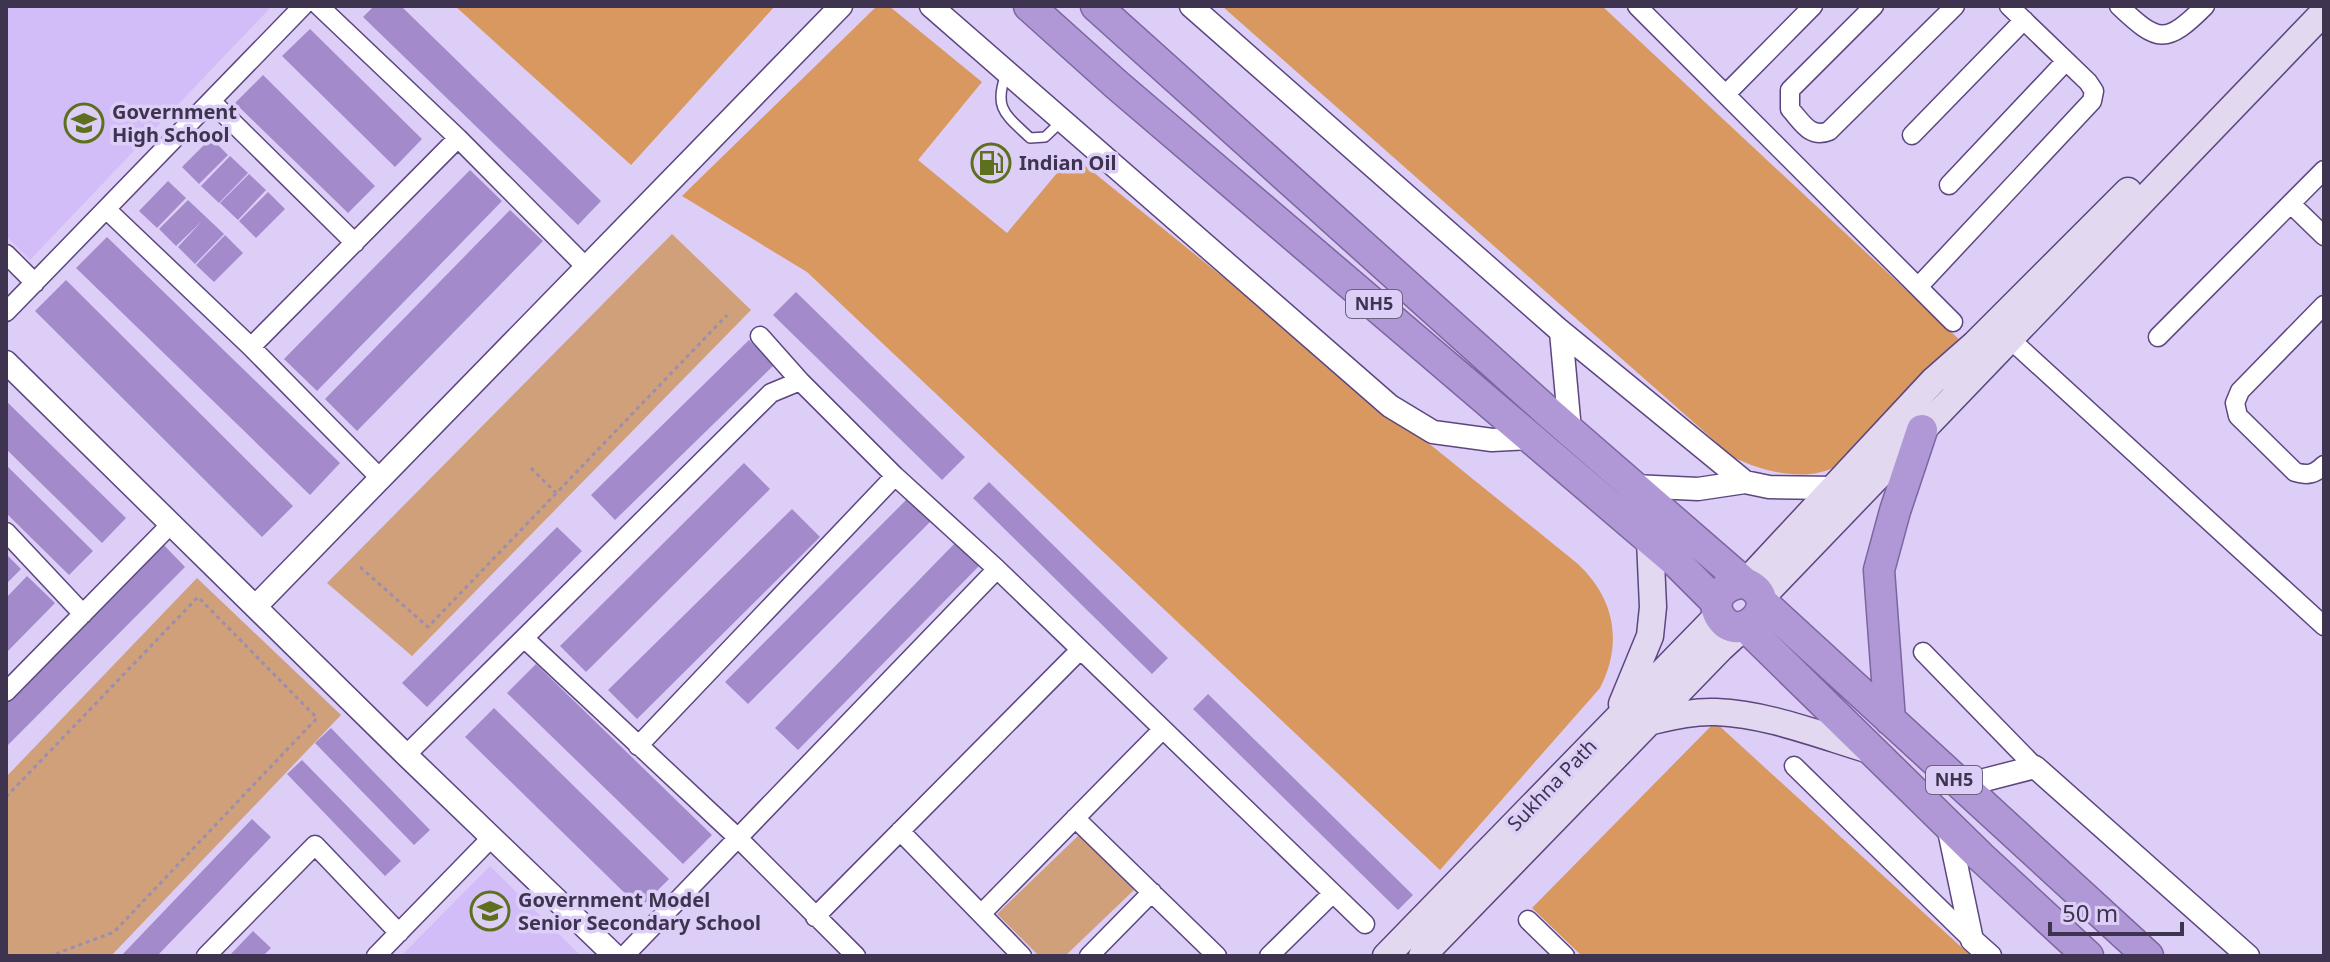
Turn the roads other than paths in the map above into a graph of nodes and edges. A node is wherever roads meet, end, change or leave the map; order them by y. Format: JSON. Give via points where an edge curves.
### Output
{"nodes":[{"id":1,"x":303,"y":6,"type":"edge"},
{"id":2,"x":319,"y":6,"type":"edge"},
{"id":3,"x":841,"y":6,"type":"edge"},
{"id":4,"x":931,"y":6,"type":"edge"},
{"id":5,"x":1029,"y":6,"type":"edge"},
{"id":6,"x":1096,"y":6,"type":"edge"},
{"id":7,"x":1191,"y":6,"type":"edge"},
{"id":8,"x":1637,"y":6,"type":"edge"},
{"id":9,"x":1813,"y":6,"type":"edge"},
{"id":10,"x":1874,"y":6,"type":"edge"},
{"id":11,"x":1955,"y":6,"type":"edge"},
{"id":12,"x":2009,"y":6,"type":"edge"},
{"id":13,"x":2119,"y":6,"type":"edge"},
{"id":14,"x":2205,"y":6,"type":"edge"},
{"id":15,"x":2309,"y":6,"type":"edge"},
{"id":16,"x":2324,"y":12,"type":"edge"},
{"id":17,"x":2024,"y":20,"type":"junction"},
{"id":18,"x":2066,"y":61,"type":"junction"},
{"id":19,"x":1007,"y":71,"type":"junction"},
{"id":20,"x":1726,"y":94,"type":"junction"},
{"id":21,"x":211,"y":101,"type":"junction"},
{"id":22,"x":1063,"y":120,"type":"junction"},
{"id":23,"x":1912,"y":135,"type":"dead end"},
{"id":24,"x":458,"y":138,"type":"junction"},
{"id":25,"x":2324,"y":170,"type":"edge"},
{"id":26,"x":1949,"y":185,"type":"dead end"},
{"id":27,"x":2291,"y":204,"type":"junction"},
{"id":28,"x":106,"y":209,"type":"junction"},
{"id":29,"x":2324,"y":236,"type":"edge"},
{"id":30,"x":355,"y":243,"type":"junction"},
{"id":31,"x":6,"y":254,"type":"edge"},
{"id":32,"x":587,"y":268,"type":"junction"},
{"id":33,"x":35,"y":283,"type":"junction"},
{"id":34,"x":1918,"y":287,"type":"junction"},
{"id":35,"x":2324,"y":305,"type":"edge"},
{"id":36,"x":6,"y":312,"type":"edge"},
{"id":37,"x":1953,"y":322,"type":"dead end"},
{"id":38,"x":1561,"y":332,"type":"junction"},
{"id":39,"x":760,"y":336,"type":"dead end"},
{"id":40,"x":2158,"y":337,"type":"dead end"},
{"id":41,"x":2010,"y":339,"type":"junction"},
{"id":42,"x":251,"y":347,"type":"junction"},
{"id":43,"x":6,"y":362,"type":"edge"},
{"id":44,"x":800,"y":381,"type":"junction"},
{"id":45,"x":1570,"y":430,"type":"junction"},
{"id":46,"x":1922,"y":430,"type":"junction"},
{"id":47,"x":1531,"y":438,"type":"junction"},
{"id":48,"x":2324,"y":465,"type":"edge"},
{"id":49,"x":895,"y":476,"type":"junction"},
{"id":50,"x":381,"y":479,"type":"junction"},
{"id":51,"x":1745,"y":482,"type":"junction"},
{"id":52,"x":1633,"y":486,"type":"junction"},
{"id":53,"x":1835,"y":488,"type":"junction"},
{"id":54,"x":172,"y":523,"type":"junction"},
{"id":55,"x":6,"y":532,"type":"edge"},
{"id":56,"x":1650,"y":540,"type":"junction"},
{"id":57,"x":997,"y":569,"type":"junction"},
{"id":58,"x":1741,"y":604,"type":"junction"},
{"id":59,"x":256,"y":606,"type":"junction"},
{"id":60,"x":83,"y":614,"type":"junction"},
{"id":61,"x":2324,"y":626,"type":"edge"},
{"id":62,"x":524,"y":638,"type":"junction"},
{"id":63,"x":1079,"y":651,"type":"junction"},
{"id":64,"x":1923,"y":652,"type":"dead end"},
{"id":65,"x":6,"y":692,"type":"edge"},
{"id":66,"x":1890,"y":720,"type":"junction"},
{"id":67,"x":1614,"y":722,"type":"junction"},
{"id":68,"x":1648,"y":722,"type":"junction"},
{"id":69,"x":1162,"y":730,"type":"junction"},
{"id":70,"x":638,"y":746,"type":"junction"},
{"id":71,"x":1873,"y":751,"type":"junction"},
{"id":72,"x":406,"y":755,"type":"junction"},
{"id":73,"x":1794,"y":766,"type":"dead end"},
{"id":74,"x":2035,"y":767,"type":"junction"},
{"id":75,"x":1961,"y":786,"type":"junction"},
{"id":76,"x":1075,"y":818,"type":"junction"},
{"id":77,"x":1948,"y":826,"type":"junction"},
{"id":78,"x":900,"y":831,"type":"junction"},
{"id":79,"x":492,"y":837,"type":"junction"},
{"id":80,"x":738,"y":838,"type":"junction"},
{"id":81,"x":1152,"y":892,"type":"junction"},
{"id":82,"x":1332,"y":894,"type":"junction"},
{"id":83,"x":981,"y":914,"type":"junction"},
{"id":84,"x":815,"y":917,"type":"junction"},
{"id":85,"x":1528,"y":920,"type":"dead end"},
{"id":86,"x":1365,"y":924,"type":"dead end"},
{"id":87,"x":399,"y":933,"type":"junction"},
{"id":88,"x":1972,"y":940,"type":"junction"},
{"id":89,"x":206,"y":956,"type":"edge"},
{"id":90,"x":376,"y":956,"type":"edge"},
{"id":91,"x":615,"y":956,"type":"edge"},
{"id":92,"x":624,"y":956,"type":"edge"},
{"id":93,"x":856,"y":956,"type":"edge"},
{"id":94,"x":1022,"y":956,"type":"edge"},
{"id":95,"x":1089,"y":956,"type":"edge"},
{"id":96,"x":1217,"y":956,"type":"edge"},
{"id":97,"x":1269,"y":956,"type":"edge"},
{"id":98,"x":1386,"y":956,"type":"edge"},
{"id":99,"x":1422,"y":956,"type":"edge"},
{"id":100,"x":1565,"y":956,"type":"edge"},
{"id":101,"x":1990,"y":956,"type":"edge"},
{"id":102,"x":2088,"y":956,"type":"edge"},
{"id":103,"x":2148,"y":956,"type":"edge"},
{"id":104,"x":2248,"y":956,"type":"edge"}],
"edges":[{"from":1,"to":21,"type":"street"},
{"from":2,"to":24,"type":"street"},
{"from":3,"to":32,"type":"street"},
{"from":4,"to":19,"type":"street"},
{"from":5,"to":47,"type":"highway","number":"NH5"},
{"from":6,"to":45,"type":"highway","number":"NH5"},
{"from":7,"to":38,"type":"street"},
{"from":8,"to":20,"type":"street"},
{"from":9,"to":20,"type":"street"},
{"from":10,"to":11,"type":"street","via":[[1790,90],[1790,109],[1812,133],[1829,131]]},
{"from":12,"to":17,"type":"street"},
{"from":13,"to":14,"type":"street","via":[[2146,32],[2158,35],[2185,26]]},
{"from":15,"to":53,"type":"main road","via":[[1933,381]]},
{"from":16,"to":41,"type":"main road"},
{"from":17,"to":18,"type":"street"},
{"from":17,"to":23,"type":"street"},
{"from":18,"to":26,"type":"street"},
{"from":18,"to":34,"type":"street","via":[[2094,91],[2092,101]]},
{"from":19,"to":22,"type":"street"},
{"from":19,"to":22,"type":"lane","via":[[1000,104],[1030,138],[1045,137]]},
{"from":20,"to":34,"type":"street"},
{"from":21,"to":28,"type":"street"},
{"from":21,"to":30,"type":"street"},
{"from":22,"to":47,"type":"street","via":[[1390,406],[1433,432],[1492,440]]},
{"from":24,"to":30,"type":"street"},
{"from":24,"to":32,"type":"street"},
{"from":25,"to":27,"type":"street"},
{"from":27,"to":29,"type":"street"},
{"from":27,"to":40,"type":"street"},
{"from":28,"to":33,"type":"street"},
{"from":28,"to":42,"type":"street"},
{"from":30,"to":42,"type":"street"},
{"from":31,"to":33,"type":"street"},
{"from":32,"to":50,"type":"street"},
{"from":33,"to":36,"type":"street"},
{"from":34,"to":37,"type":"street"},
{"from":35,"to":48,"type":"street","via":[[2240,391],[2235,408],[2295,472],[2305,475]]},
{"from":38,"to":45,"type":"street"},
{"from":38,"to":51,"type":"street"},
{"from":39,"to":44,"type":"street"},
{"from":41,"to":46,"type":"main road"},
{"from":41,"to":61,"type":"street"},
{"from":42,"to":50,"type":"street"},
{"from":43,"to":54,"type":"street"},
{"from":44,"to":49,"type":"street"},
{"from":44,"to":62,"type":"street","via":[[771,393]]},
{"from":45,"to":52,"type":"highway","number":"NH5"},
{"from":46,"to":58,"type":"main road"},
{"from":46,"to":66,"type":"highway","via":[[1879,570]]},
{"from":47,"to":56,"type":"highway","number":"NH5"},
{"from":49,"to":57,"type":"street"},
{"from":49,"to":70,"type":"street"},
{"from":50,"to":59,"type":"street"},
{"from":51,"to":52,"type":"street","via":[[1698,489]]},
{"from":51,"to":53,"type":"street"},
{"from":52,"to":58,"type":"highway","number":"NH5"},
{"from":53,"to":58,"type":"main road"},
{"from":54,"to":59,"type":"street"},
{"from":54,"to":60,"type":"street"},
{"from":55,"to":60,"type":"street"},
{"from":56,"to":58,"type":"highway","number":"NH5"},
{"from":56,"to":67,"type":"main road","via":[[1650,636]]},
{"from":57,"to":63,"type":"street"},
{"from":57,"to":80,"type":"street"},
{"from":58,"to":66,"type":"highway","number":"NH5"},
{"from":58,"to":67,"type":"main road","name":"Sukhna Path"},
{"from":58,"to":68,"type":"main road","name":"Sukhna Path"},
{"from":58,"to":71,"type":"highway","number":"NH5"},
{"from":59,"to":72,"type":"street"},
{"from":60,"to":65,"type":"street"},
{"from":62,"to":70,"type":"street"},
{"from":62,"to":72,"type":"street"},
{"from":63,"to":69,"type":"street"},
{"from":63,"to":78,"type":"street"},
{"from":64,"to":74,"type":"street"},
{"from":66,"to":75,"type":"highway","number":"NH5"},
{"from":67,"to":98,"type":"main road","name":"Sukhna Path"},
{"from":68,"to":71,"type":"main road","via":[[1713,712],[1741,714]]},
{"from":68,"to":99,"type":"main road","name":"Sukhna Path"},
{"from":69,"to":76,"type":"street"},
{"from":69,"to":82,"type":"street"},
{"from":70,"to":80,"type":"street"},
{"from":71,"to":77,"type":"highway","number":"NH5"},
{"from":72,"to":79,"type":"street"},
{"from":73,"to":88,"type":"street"},
{"from":74,"to":75,"type":"street"},
{"from":74,"to":104,"type":"street"},
{"from":75,"to":103,"type":"highway","number":"NH5"},
{"from":76,"to":81,"type":"street"},
{"from":76,"to":83,"type":"street"},
{"from":77,"to":88,"type":"street"},
{"from":77,"to":102,"type":"highway","number":"NH5"},
{"from":78,"to":83,"type":"street"},
{"from":78,"to":84,"type":"street"},
{"from":79,"to":87,"type":"street"},
{"from":79,"to":91,"type":"street"},
{"from":80,"to":84,"type":"street"},
{"from":80,"to":92,"type":"street"},
{"from":81,"to":95,"type":"street"},
{"from":81,"to":96,"type":"street"},
{"from":82,"to":86,"type":"street"},
{"from":82,"to":97,"type":"street"},
{"from":83,"to":94,"type":"street"},
{"from":84,"to":93,"type":"street"},
{"from":85,"to":100,"type":"street"},
{"from":87,"to":89,"type":"street","via":[[315,845]]},
{"from":87,"to":90,"type":"street"},
{"from":88,"to":101,"type":"street"}]}
